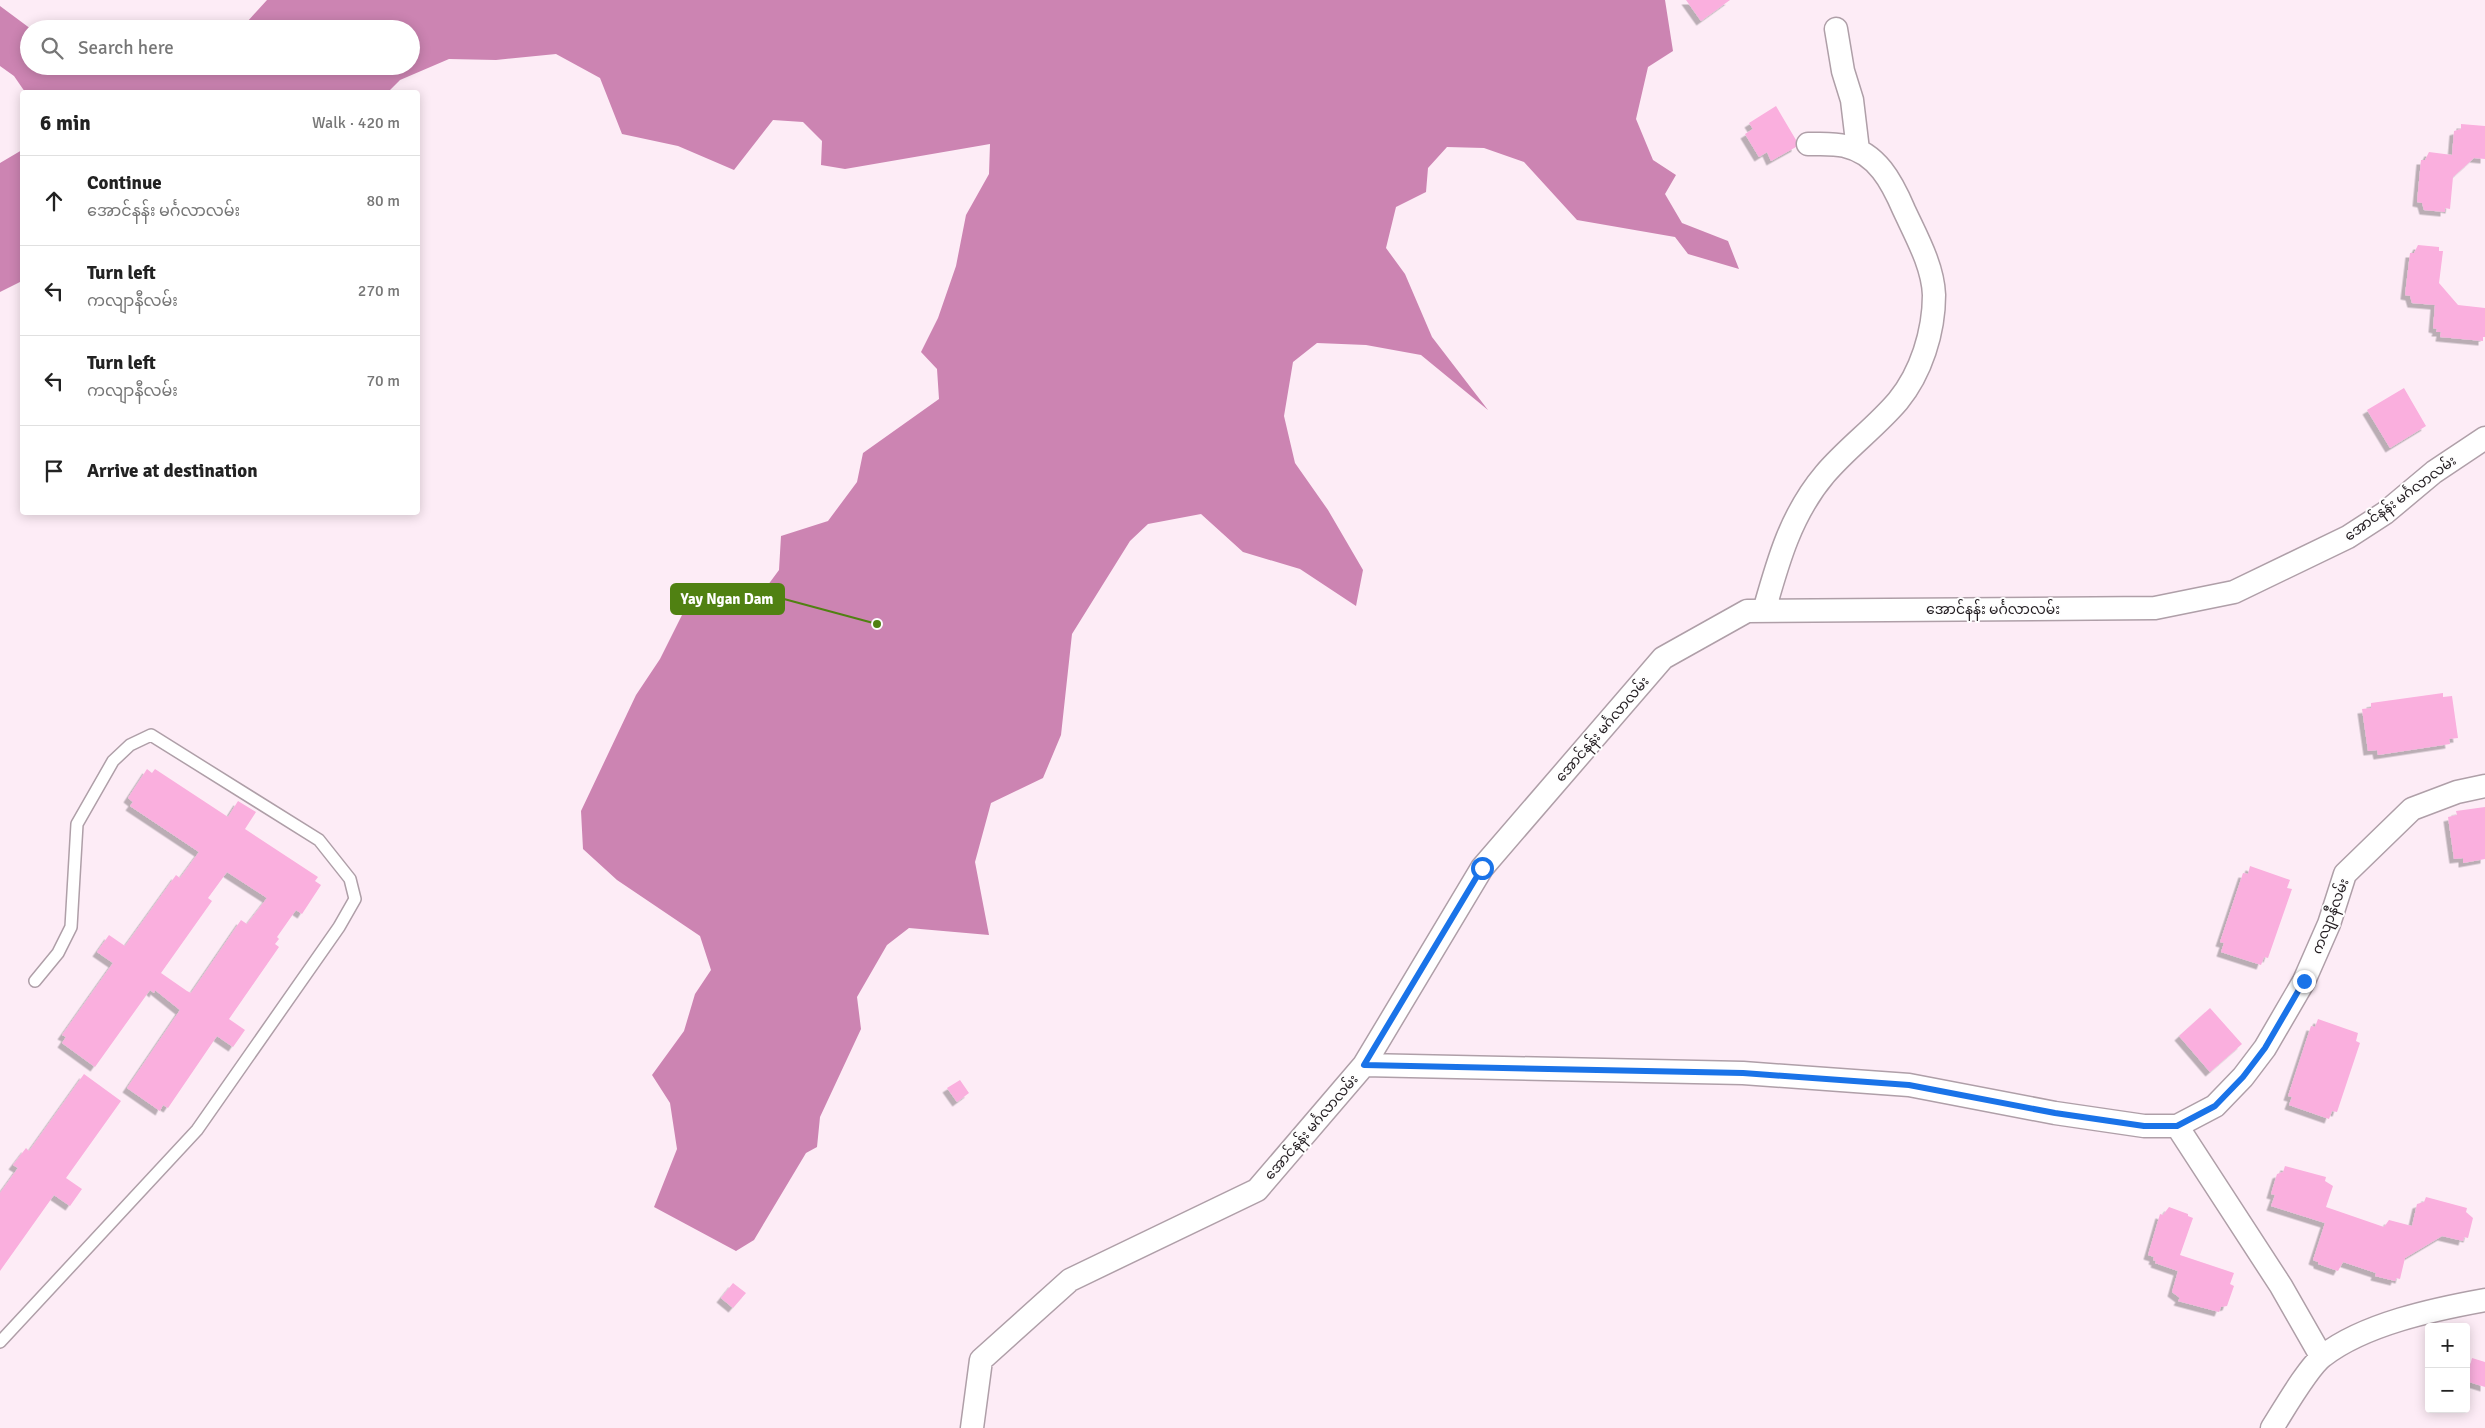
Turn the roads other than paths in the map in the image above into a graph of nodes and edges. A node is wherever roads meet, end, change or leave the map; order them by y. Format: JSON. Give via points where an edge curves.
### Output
{"nodes":[{"id":1,"x":1836,"y":29,"type":"dead end"},
{"id":2,"x":1808,"y":144,"type":"dead end"},
{"id":3,"x":1858,"y":150,"type":"junction"},
{"id":4,"x":2485,"y":438,"type":"edge"},
{"id":5,"x":1764,"y":611,"type":"junction"},
{"id":6,"x":2485,"y":786,"type":"edge"},
{"id":7,"x":35,"y":981,"type":"dead end"},
{"id":8,"x":1364,"y":1065,"type":"junction"},
{"id":9,"x":2177,"y":1126,"type":"junction"},
{"id":10,"x":2485,"y":1300,"type":"edge"},
{"id":11,"x":0,"y":1342,"type":"edge"},
{"id":12,"x":2321,"y":1356,"type":"junction"},
{"id":13,"x":972,"y":1428,"type":"edge"},
{"id":14,"x":2272,"y":1428,"type":"edge"}],
"edges":[{"from":1,"to":3,"type":"street","via":[[1852,100]]},
{"from":2,"to":3,"type":"street","via":[[1844,145]]},
{"from":3,"to":5,"type":"street","via":[[1866,153],[1892,182],[1924,254],[1934,294],[1930,336],[1920,364],[1898,401],[1824,474],[1796,515],[1781,549]]},
{"from":4,"to":5,"type":"street","name":"အောင်နန်း မင်္ဂလာလမ်း","via":[[2348,537],[2234,592],[2155,608]]},
{"from":5,"to":8,"type":"street","name":"အောင်နန်း မင်္ဂလာလမ်း","via":[[1747,611],[1664,658],[1482,868]]},
{"from":6,"to":9,"type":"street","name":"ကလျာနီလမ်း","via":[[2457,792],[2412,809],[2344,874],[2329,924],[2304,981],[2265,1048],[2215,1106]]},
{"from":7,"to":11,"type":"lane","via":[[58,953],[70,927],[77,824],[113,761],[130,746],[151,735],[320,840],[350,879],[355,899],[339,927],[197,1130]]},
{"from":8,"to":9,"type":"street","name":"ကလျာနီလမ်း","via":[[1743,1073],[1890,1084],[2144,1126]]},
{"from":8,"to":13,"type":"street","name":"အောင်နန်း မင်္ဂလာလမ်း","via":[[1258,1190],[1070,1280],[981,1360]]},
{"from":9,"to":12,"type":"street","via":[[2281,1286]]},
{"from":10,"to":12,"type":"street","via":[[2372,1329]]},
{"from":12,"to":14,"type":"street"}]}
